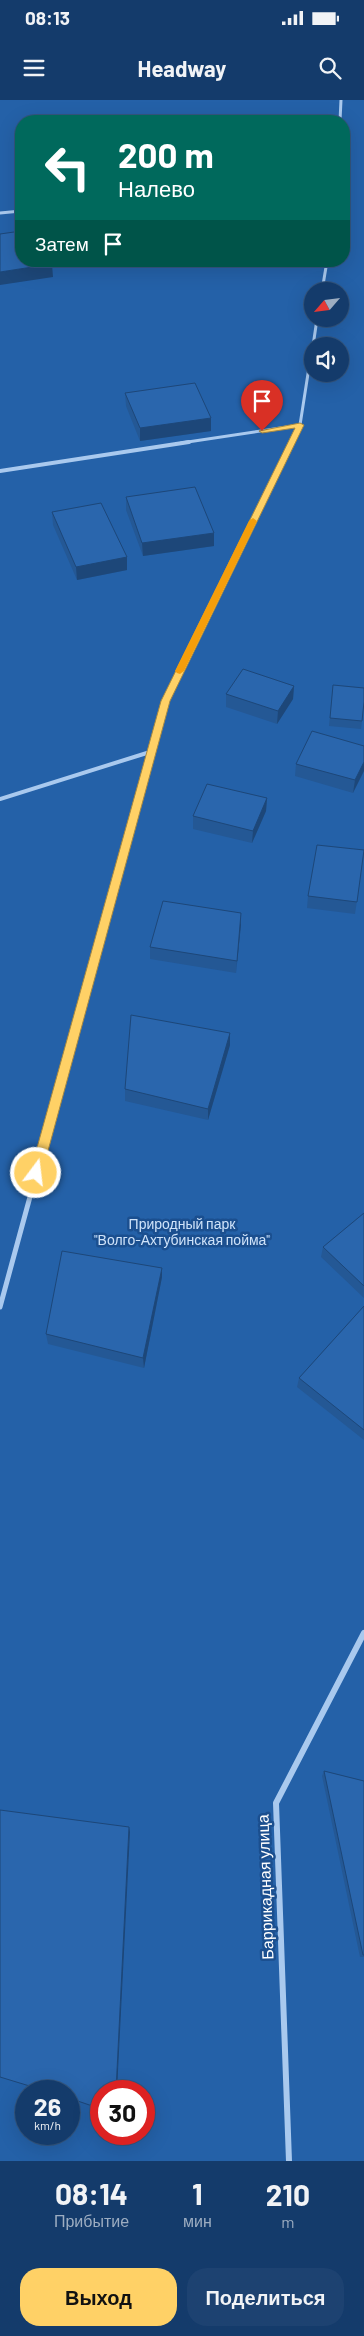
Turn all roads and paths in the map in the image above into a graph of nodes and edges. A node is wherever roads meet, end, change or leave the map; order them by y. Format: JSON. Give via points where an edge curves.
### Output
{"nodes":[{"id":1,"x":341,"y":100,"type":"edge"},
{"id":2,"x":340,"y":115,"type":"edge"},
{"id":3,"x":15,"y":212,"type":"edge"},
{"id":4,"x":0,"y":214,"type":"edge"},
{"id":5,"x":326,"y":267,"type":"edge"},
{"id":6,"x":324,"y":282,"type":"edge"},
{"id":7,"x":307,"y":382,"type":"edge"},
{"id":8,"x":300,"y":425,"type":"junction"},
{"id":9,"x":0,"y":471,"type":"edge"},
{"id":10,"x":150,"y":752,"type":"junction"},
{"id":11,"x":0,"y":799,"type":"edge"},
{"id":12,"x":0,"y":1307,"type":"edge"},
{"id":13,"x":364,"y":1633,"type":"edge"},
{"id":14,"x":289,"y":2161,"type":"edge"}],
"edges":[{"from":1,"to":2,"type":"street"},
{"from":3,"to":4,"type":"street"},
{"from":5,"to":6,"type":"street"},
{"from":7,"to":8,"type":"street"},
{"from":8,"to":9,"type":"street"},
{"from":8,"to":10,"type":"street","via":[[165,701]]},
{"from":10,"to":11,"type":"street"},
{"from":10,"to":12,"type":"street"},
{"from":13,"to":14,"type":"street","name":"Баррикадная улица","via":[[276,1803]]}]}
